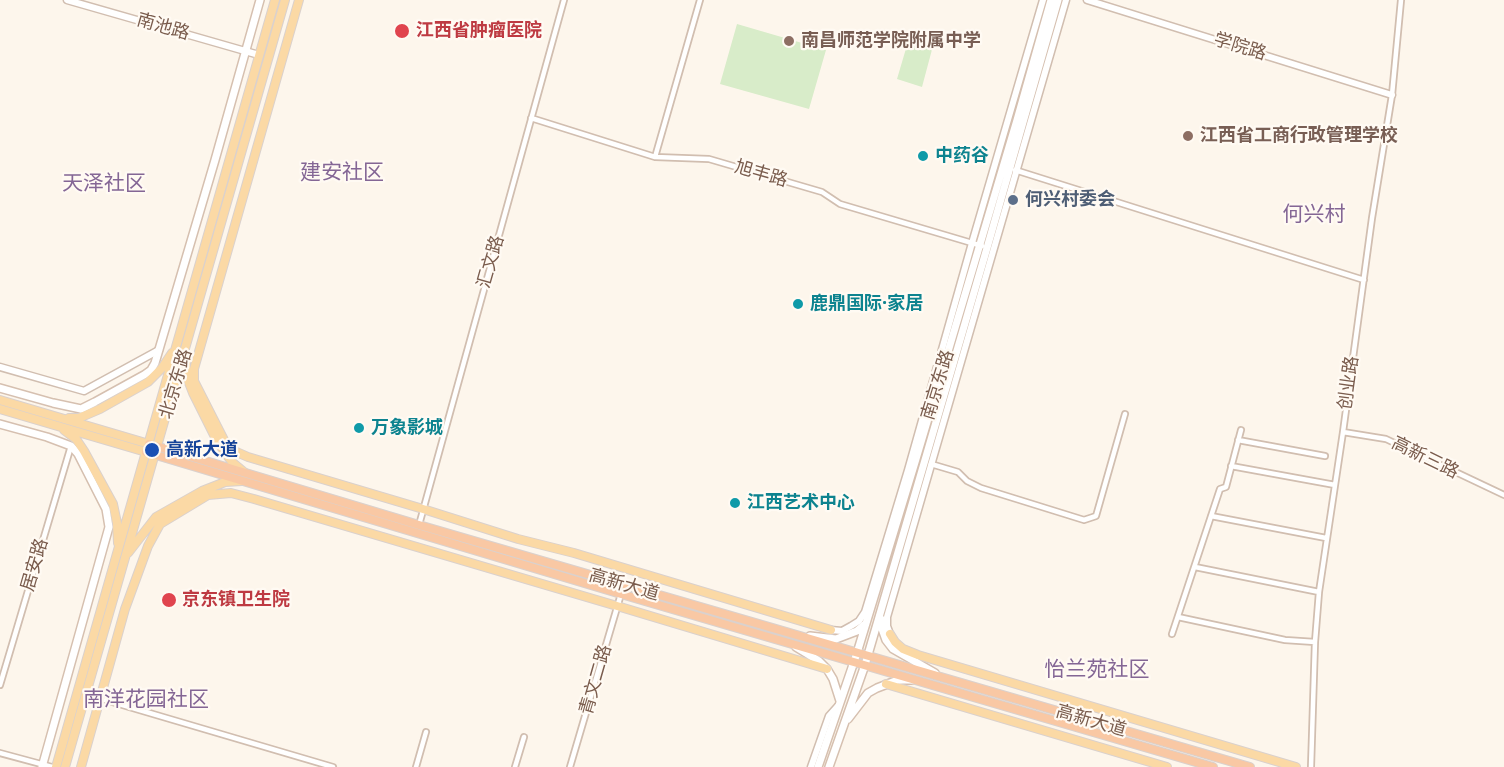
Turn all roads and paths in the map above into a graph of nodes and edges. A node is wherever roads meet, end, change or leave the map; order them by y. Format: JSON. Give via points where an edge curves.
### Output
{"nodes":[{"id":1,"x":67,"y":0,"type":"edge"},
{"id":2,"x":260,"y":0,"type":"edge"},
{"id":3,"x":275,"y":0,"type":"edge"},
{"id":4,"x":285,"y":0,"type":"edge"},
{"id":5,"x":299,"y":0,"type":"edge"},
{"id":6,"x":564,"y":0,"type":"edge"},
{"id":7,"x":700,"y":0,"type":"edge"},
{"id":8,"x":1042,"y":0,"type":"edge"},
{"id":9,"x":1051,"y":0,"type":"edge"},
{"id":10,"x":1058,"y":0,"type":"edge"},
{"id":11,"x":1066,"y":0,"type":"edge"},
{"id":12,"x":1087,"y":0,"type":"edge"},
{"id":13,"x":1401,"y":0,"type":"edge"},
{"id":14,"x":244,"y":50,"type":"junction"},
{"id":15,"x":259,"y":55,"type":"junction"},
{"id":16,"x":1392,"y":95,"type":"junction"},
{"id":17,"x":531,"y":118,"type":"junction"},
{"id":18,"x":655,"y":157,"type":"junction"},
{"id":19,"x":1013,"y":169,"type":"junction"},
{"id":20,"x":979,"y":246,"type":"junction"},
{"id":21,"x":1364,"y":280,"type":"junction"},
{"id":22,"x":176,"y":346,"type":"junction"},
{"id":23,"x":187,"y":347,"type":"junction"},
{"id":24,"x":159,"y":350,"type":"junction"},
{"id":25,"x":0,"y":367,"type":"edge"},
{"id":26,"x":0,"y":388,"type":"edge"},
{"id":27,"x":0,"y":400,"type":"edge"},
{"id":28,"x":0,"y":409,"type":"edge"},
{"id":29,"x":1125,"y":414,"type":"dead end"},
{"id":30,"x":62,"y":423,"type":"junction"},
{"id":31,"x":0,"y":424,"type":"edge"},
{"id":32,"x":1241,"y":430,"type":"dead end"},
{"id":33,"x":1343,"y":432,"type":"junction"},
{"id":34,"x":1238,"y":440,"type":"junction"},
{"id":35,"x":71,"y":446,"type":"junction"},
{"id":36,"x":151,"y":449,"type":"junction"},
{"id":37,"x":1325,"y":456,"type":"dead end"},
{"id":38,"x":931,"y":464,"type":"junction"},
{"id":39,"x":1231,"y":466,"type":"junction"},
{"id":40,"x":244,"y":477,"type":"junction"},
{"id":41,"x":1335,"y":485,"type":"junction"},
{"id":42,"x":1504,"y":495,"type":"edge"},
{"id":43,"x":423,"y":509,"type":"junction"},
{"id":44,"x":1211,"y":516,"type":"junction"},
{"id":45,"x":419,"y":525,"type":"junction"},
{"id":46,"x":1326,"y":538,"type":"junction"},
{"id":47,"x":905,"y":553,"type":"junction"},
{"id":48,"x":120,"y":558,"type":"junction"},
{"id":49,"x":1195,"y":567,"type":"junction"},
{"id":50,"x":890,"y":581,"type":"junction"},
{"id":51,"x":1319,"y":592,"type":"junction"},
{"id":52,"x":621,"y":594,"type":"junction"},
{"id":53,"x":884,"y":602,"type":"junction"},
{"id":54,"x":617,"y":606,"type":"junction"},
{"id":55,"x":1178,"y":617,"type":"junction"},
{"id":56,"x":866,"y":623,"type":"junction"},
{"id":57,"x":831,"y":630,"type":"joint"},
{"id":58,"x":795,"y":634,"type":"junction"},
{"id":59,"x":890,"y":634,"type":"joint"},
{"id":60,"x":1172,"y":634,"type":"dead end"},
{"id":61,"x":1315,"y":642,"type":"junction"},
{"id":62,"x":791,"y":644,"type":"junction"},
{"id":63,"x":856,"y":653,"type":"junction"},
{"id":64,"x":868,"y":656,"type":"junction"},
{"id":65,"x":854,"y":661,"type":"junction"},
{"id":66,"x":865,"y":665,"type":"junction"},
{"id":67,"x":827,"y":669,"type":"junction"},
{"id":68,"x":943,"y":677,"type":"junction"},
{"id":69,"x":915,"y":679,"type":"junction"},
{"id":70,"x":886,"y":684,"type":"junction"},
{"id":71,"x":0,"y":685,"type":"edge"},
{"id":72,"x":76,"y":692,"type":"junction"},
{"id":73,"x":86,"y":694,"type":"junction"},
{"id":74,"x":100,"y":699,"type":"junction"},
{"id":75,"x":840,"y":703,"type":"junction"},
{"id":76,"x":844,"y":723,"type":"junction"},
{"id":77,"x":426,"y":732,"type":"dead end"},
{"id":78,"x":524,"y":737,"type":"dead end"},
{"id":79,"x":0,"y":753,"type":"edge"},
{"id":80,"x":42,"y":766,"type":"edge"},
{"id":81,"x":54,"y":767,"type":"edge"},
{"id":82,"x":65,"y":767,"type":"edge"},
{"id":83,"x":81,"y":767,"type":"edge"},
{"id":84,"x":333,"y":767,"type":"edge"},
{"id":85,"x":416,"y":767,"type":"edge"},
{"id":86,"x":515,"y":767,"type":"edge"},
{"id":87,"x":570,"y":767,"type":"edge"},
{"id":88,"x":811,"y":767,"type":"edge"},
{"id":89,"x":818,"y":767,"type":"edge"},
{"id":90,"x":829,"y":767,"type":"edge"},
{"id":91,"x":1167,"y":767,"type":"edge"},
{"id":92,"x":1213,"y":767,"type":"edge"},
{"id":93,"x":1250,"y":767,"type":"edge"},
{"id":94,"x":1296,"y":767,"type":"edge"},
{"id":95,"x":1311,"y":767,"type":"edge"}],
"edges":[{"from":1,"to":14,"type":"street","name":"南池路"},
{"from":2,"to":14,"type":"main road"},
{"from":3,"to":15,"type":"main road","name":"北京东路"},
{"from":4,"to":23,"type":"main road","name":"北京东路"},
{"from":5,"to":43,"type":"main road","via":[[194,369],[194,381],[232,450]]},
{"from":6,"to":17,"type":"street","name":"汇文路"},
{"from":7,"to":18,"type":"street"},
{"from":8,"to":20,"type":"street"},
{"from":9,"to":20,"type":"main road","name":"南京东路"},
{"from":10,"to":19,"type":"main road","name":"南京东路"},
{"from":11,"to":19,"type":"street"},
{"from":12,"to":16,"type":"street","name":"学院路"},
{"from":13,"to":16,"type":"street","name":"创业路"},
{"from":14,"to":15,"type":"street","name":"南池路"},
{"from":14,"to":24,"type":"main road"},
{"from":15,"to":22,"type":"main road","name":"北京东路"},
{"from":16,"to":21,"type":"street","name":"创业路"},
{"from":17,"to":18,"type":"street","name":"旭丰路"},
{"from":17,"to":43,"type":"street","name":"汇文路"},
{"from":18,"to":20,"type":"street","name":"旭丰路","via":[[709,159],[822,192],[840,204]]},
{"from":19,"to":20,"type":"main road","name":"南京东路"},
{"from":19,"to":21,"type":"street"},
{"from":19,"to":38,"type":"street"},
{"from":20,"to":50,"type":"main road","name":"南京东路"},
{"from":20,"to":56,"type":"main road","name":"南京东路"},
{"from":20,"to":57,"type":"street","via":[[865,612],[851,626]]},
{"from":21,"to":33,"type":"street","name":"创业路"},
{"from":22,"to":30,"type":"main road","via":[[148,382],[100,409]]},
{"from":22,"to":36,"type":"main road","name":"北京东路"},
{"from":23,"to":36,"type":"main road","name":"北京东路"},
{"from":23,"to":40,"type":"main road","via":[[186,375],[193,393],[218,443]]},
{"from":24,"to":25,"type":"street","via":[[84,391]]},
{"from":24,"to":26,"type":"main road","via":[[151,370],[81,409]]},
{"from":27,"to":30,"type":"main road","name":"高新大道"},
{"from":28,"to":30,"type":"main road","name":"高新大道"},
{"from":29,"to":38,"type":"street","via":[[1096,516],[1084,519],[981,488],[957,472]]},
{"from":30,"to":36,"type":"main road","name":"高新大道"},
{"from":30,"to":48,"type":"main road","via":[[80,445],[112,504]]},
{"from":31,"to":35,"type":"main road"},
{"from":32,"to":34,"type":"street"},
{"from":33,"to":41,"type":"street","name":"创业路"},
{"from":33,"to":42,"type":"street","name":"高新三路","via":[[1386,439]]},
{"from":34,"to":37,"type":"street"},
{"from":34,"to":39,"type":"street"},
{"from":35,"to":71,"type":"street","name":"居安路"},
{"from":35,"to":80,"type":"main road","via":[[106,508],[110,527]]},
{"from":36,"to":40,"type":"highway","name":"高新大道"},
{"from":36,"to":48,"type":"main road","name":"北京东路"},
{"from":38,"to":47,"type":"street"},
{"from":39,"to":41,"type":"street"},
{"from":39,"to":44,"type":"street","via":[[1226,488],[1220,489]]},
{"from":40,"to":45,"type":"highway","name":"高新大道"},
{"from":40,"to":48,"type":"main road","via":[[210,488],[156,517]]},
{"from":40,"to":52,"type":"highway","name":"高新大道"},
{"from":41,"to":46,"type":"street","name":"创业路"},
{"from":43,"to":45,"type":"street","name":"汇文路"},
{"from":43,"to":57,"type":"main road"},
{"from":44,"to":46,"type":"street"},
{"from":44,"to":49,"type":"street"},
{"from":45,"to":58,"type":"highway","name":"高新大道"},
{"from":46,"to":51,"type":"street","name":"创业路"},
{"from":47,"to":50,"type":"street"},
{"from":47,"to":59,"type":"street","via":[[887,617]]},
{"from":48,"to":72,"type":"main road","name":"北京东路"},
{"from":48,"to":73,"type":"main road","name":"北京东路"},
{"from":49,"to":51,"type":"street"},
{"from":49,"to":55,"type":"street"},
{"from":50,"to":53,"type":"main road","name":"南京东路"},
{"from":51,"to":61,"type":"street","name":"创业路"},
{"from":52,"to":54,"type":"street","name":"青文二路"},
{"from":52,"to":62,"type":"highway","name":"高新大道"},
{"from":53,"to":64,"type":"main road","name":"南京东路"},
{"from":53,"to":68,"type":"main road","via":[[880,626],[893,649]]},
{"from":54,"to":67,"type":"main road"},
{"from":54,"to":74,"type":"main road","via":[[254,499],[231,493],[208,495],[157,528],[125,609]]},
{"from":54,"to":87,"type":"street","name":"青文二路"},
{"from":55,"to":60,"type":"street"},
{"from":55,"to":61,"type":"street"},
{"from":56,"to":58,"type":"main road","via":[[836,639]]},
{"from":56,"to":63,"type":"main road","name":"南京东路"},
{"from":58,"to":63,"type":"highway","name":"高新大道"},
{"from":59,"to":94,"type":"main road","via":[[903,649],[918,655]]},
{"from":61,"to":95,"type":"street","name":"创业路"},
{"from":62,"to":65,"type":"highway","name":"高新大道"},
{"from":62,"to":67,"type":"main road"},
{"from":63,"to":64,"type":"highway","name":"高新大道"},
{"from":63,"to":65,"type":"main road","name":"南京东路"},
{"from":64,"to":66,"type":"main road","name":"南京东路"},
{"from":64,"to":68,"type":"highway","name":"高新大道"},
{"from":65,"to":66,"type":"highway","name":"高新大道"},
{"from":65,"to":75,"type":"main road","name":"南京东路"},
{"from":66,"to":69,"type":"highway","name":"高新大道"},
{"from":66,"to":76,"type":"main road","name":"南京东路"},
{"from":67,"to":75,"type":"main road"},
{"from":68,"to":93,"type":"highway","name":"高新大道"},
{"from":69,"to":70,"type":"main road"},
{"from":69,"to":92,"type":"highway","name":"高新大道"},
{"from":70,"to":76,"type":"main road","via":[[868,693]]},
{"from":70,"to":91,"type":"main road"},
{"from":72,"to":73,"type":"street"},
{"from":72,"to":81,"type":"main road","name":"北京东路"},
{"from":73,"to":74,"type":"street"},
{"from":73,"to":82,"type":"main road","name":"北京东路"},
{"from":74,"to":83,"type":"main road"},
{"from":74,"to":84,"type":"street"},
{"from":75,"to":88,"type":"street","via":[[829,716]]},
{"from":75,"to":89,"type":"main road","name":"南京东路"},
{"from":76,"to":90,"type":"main road","name":"南京东路"},
{"from":77,"to":85,"type":"street"},
{"from":78,"to":86,"type":"street"},
{"from":79,"to":80,"type":"street"},
{"from":80,"to":81,"type":"street"}]}
